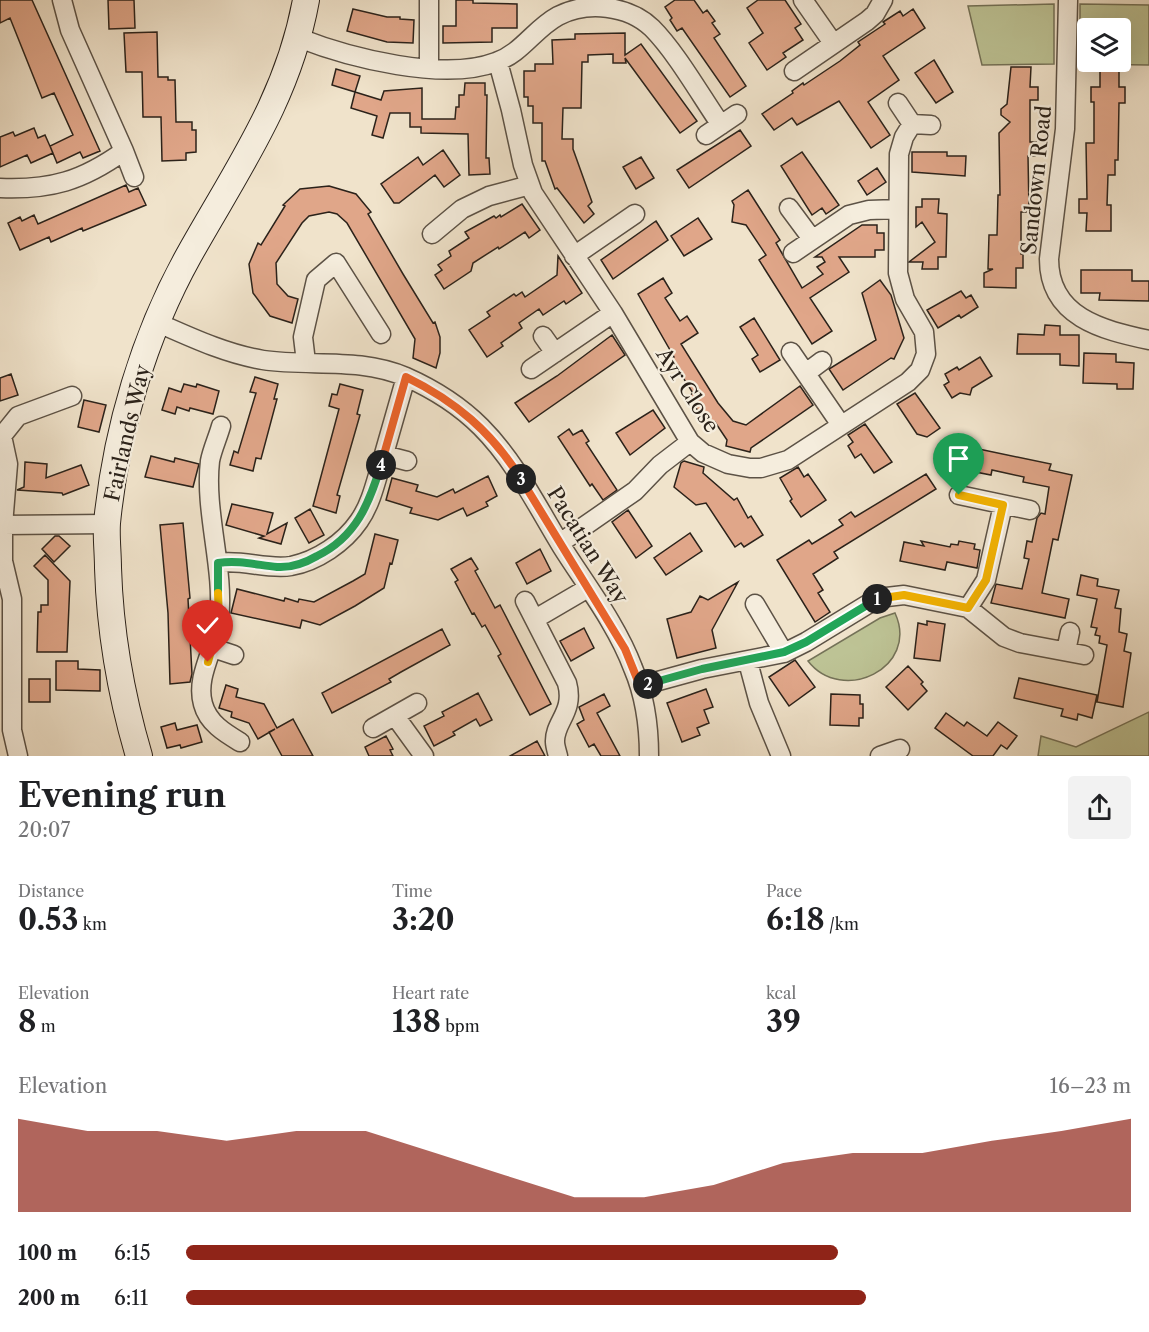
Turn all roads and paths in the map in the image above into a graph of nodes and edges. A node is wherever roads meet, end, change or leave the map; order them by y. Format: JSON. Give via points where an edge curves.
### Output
{"nodes":[{"id":1,"x":62,"y":0,"type":"edge"},
{"id":2,"x":306,"y":0,"type":"edge"},
{"id":3,"x":429,"y":0,"type":"edge"},
{"id":4,"x":803,"y":0,"type":"edge"},
{"id":5,"x":883,"y":0,"type":"edge"},
{"id":6,"x":1068,"y":0,"type":"edge"},
{"id":7,"x":299,"y":38,"type":"junction"},
{"id":8,"x":833,"y":43,"type":"junction"},
{"id":9,"x":498,"y":62,"type":"junction"},
{"id":10,"x":429,"y":68,"type":"junction"},
{"id":11,"x":794,"y":71,"type":"dead end"},
{"id":12,"x":898,"y":103,"type":"dead end"},
{"id":13,"x":737,"y":114,"type":"dead end"},
{"id":14,"x":124,"y":151,"type":"junction"},
{"id":15,"x":134,"y":177,"type":"dead end"},
{"id":16,"x":530,"y":185,"type":"junction"},
{"id":17,"x":0,"y":188,"type":"edge"},
{"id":18,"x":789,"y":208,"type":"dead end"},
{"id":19,"x":898,"y":209,"type":"junction"},
{"id":20,"x":635,"y":214,"type":"dead end"},
{"id":21,"x":432,"y":234,"type":"dead end"},
{"id":22,"x":812,"y":240,"type":"junction"},
{"id":23,"x":793,"y":253,"type":"dead end"},
{"id":24,"x":574,"y":256,"type":"junction"},
{"id":25,"x":613,"y":313,"type":"junction"},
{"id":26,"x":156,"y":322,"type":"junction"},
{"id":27,"x":381,"y":334,"type":"dead end"},
{"id":28,"x":543,"y":336,"type":"dead end"},
{"id":29,"x":1149,"y":340,"type":"edge"},
{"id":30,"x":791,"y":352,"type":"dead end"},
{"id":31,"x":555,"y":353,"type":"junction"},
{"id":32,"x":822,"y":361,"type":"dead end"},
{"id":33,"x":306,"y":362,"type":"junction"},
{"id":34,"x":531,"y":369,"type":"dead end"},
{"id":35,"x":806,"y":374,"type":"junction"},
{"id":36,"x":406,"y":377,"type":"junction"},
{"id":37,"x":72,"y":396,"type":"dead end"},
{"id":38,"x":842,"y":425,"type":"junction"},
{"id":39,"x":1,"y":436,"type":"edge"},
{"id":40,"x":213,"y":436,"type":"dead end"},
{"id":41,"x":690,"y":442,"type":"junction"},
{"id":42,"x":384,"y":455,"type":"junction"},
{"id":43,"x":407,"y":461,"type":"dead end"},
{"id":44,"x":959,"y":495,"type":"dead end"},
{"id":45,"x":1003,"y":505,"type":"junction"},
{"id":46,"x":1030,"y":510,"type":"dead end"},
{"id":47,"x":107,"y":524,"type":"junction"},
{"id":48,"x":3,"y":525,"type":"junction"},
{"id":49,"x":560,"y":543,"type":"junction"},
{"id":50,"x":218,"y":563,"type":"junction"},
{"id":51,"x":588,"y":588,"type":"junction"},
{"id":52,"x":525,"y":601,"type":"dead end"},
{"id":53,"x":755,"y":603,"type":"dead end"},
{"id":54,"x":968,"y":608,"type":"junction"},
{"id":55,"x":535,"y":619,"type":"junction"},
{"id":56,"x":6,"y":622,"type":"edge"},
{"id":57,"x":1070,"y":632,"type":"dead end"},
{"id":58,"x":213,"y":648,"type":"junction"},
{"id":59,"x":1066,"y":651,"type":"junction"},
{"id":60,"x":784,"y":652,"type":"junction"},
{"id":61,"x":234,"y":655,"type":"dead end"},
{"id":62,"x":1084,"y":655,"type":"dead end"},
{"id":63,"x":748,"y":662,"type":"junction"},
{"id":64,"x":640,"y":686,"type":"junction"},
{"id":65,"x":417,"y":703,"type":"dead end"},
{"id":66,"x":395,"y":716,"type":"junction"},
{"id":67,"x":373,"y":728,"type":"dead end"},
{"id":68,"x":240,"y":742,"type":"dead end"},
{"id":69,"x":900,"y":749,"type":"dead end"},
{"id":70,"x":18,"y":756,"type":"edge"},
{"id":71,"x":139,"y":756,"type":"edge"},
{"id":72,"x":424,"y":756,"type":"edge"},
{"id":73,"x":558,"y":756,"type":"edge"},
{"id":74,"x":649,"y":756,"type":"edge"},
{"id":75,"x":781,"y":756,"type":"edge"},
{"id":76,"x":880,"y":756,"type":"edge"}],
"edges":[{"from":1,"to":14,"type":"street","via":[[70,30]]},
{"from":2,"to":7,"type":"main road","name":"Fairlands Way"},
{"from":3,"to":10,"type":"street"},
{"from":4,"to":8,"type":"street"},
{"from":5,"to":8,"type":"street","via":[[867,21]]},
{"from":6,"to":29,"type":"street","name":"Sandown Road","via":[[1065,129],[1049,259],[1051,278],[1060,298],[1078,316]]},
{"from":7,"to":10,"type":"street","via":[[372,61]]},
{"from":7,"to":26,"type":"main road","name":"Fairlands Way","via":[[275,103]]},
{"from":8,"to":11,"type":"street"},
{"from":9,"to":10,"type":"street"},
{"from":9,"to":13,"type":"street","via":[[566,12],[598,7],[622,11],[642,21],[657,35],[714,130]]},
{"from":9,"to":16,"type":"street","name":"Ayr Close"},
{"from":12,"to":19,"type":"street","name":"Ayr Close","via":[[922,124],[900,146]]},
{"from":14,"to":15,"type":"street"},
{"from":14,"to":17,"type":"street","via":[[105,164],[50,187]]},
{"from":16,"to":21,"type":"street","via":[[489,196],[462,209]]},
{"from":16,"to":24,"type":"street","name":"Ayr Close"},
{"from":18,"to":22,"type":"street"},
{"from":19,"to":22,"type":"street","via":[[849,215]]},
{"from":19,"to":38,"type":"street","name":"Ayr Close","via":[[900,285],[924,332],[926,354],[920,370],[908,382]]},
{"from":20,"to":24,"type":"street"},
{"from":22,"to":23,"type":"street"},
{"from":24,"to":25,"type":"street","name":"Ayr Close"},
{"from":25,"to":31,"type":"street"},
{"from":25,"to":41,"type":"street","name":"Ayr Close"},
{"from":26,"to":33,"type":"street","name":"Pacatian Way","via":[[244,356]]},
{"from":26,"to":47,"type":"main road","name":"Fairlands Way","via":[[131,397]]},
{"from":27,"to":33,"type":"street","via":[[336,263],[316,280],[303,337]]},
{"from":28,"to":31,"type":"street"},
{"from":30,"to":35,"type":"street"},
{"from":31,"to":34,"type":"street"},
{"from":32,"to":35,"type":"street"},
{"from":33,"to":36,"type":"street","name":"Pacatian Way","via":[[358,364]]},
{"from":35,"to":38,"type":"street"},
{"from":36,"to":42,"type":"street"},
{"from":36,"to":49,"type":"street","name":"Pacatian Way","via":[[436,392],[482,428],[516,472]]},
{"from":37,"to":39,"type":"street","via":[[18,416]]},
{"from":38,"to":41,"type":"street","name":"Ayr Close","via":[[788,460],[762,468],[716,460]]},
{"from":39,"to":48,"type":"street","via":[[8,464]]},
{"from":40,"to":50,"type":"street","via":[[211,509]]},
{"from":41,"to":49,"type":"street","via":[[635,491]]},
{"from":42,"to":43,"type":"street"},
{"from":42,"to":50,"type":"street","via":[[359,521],[326,552],[288,566]]},
{"from":44,"to":45,"type":"street"},
{"from":45,"to":46,"type":"street"},
{"from":45,"to":54,"type":"street","via":[[986,580]]},
{"from":47,"to":48,"type":"street"},
{"from":47,"to":71,"type":"main road","name":"Fairlands Way","via":[[110,612],[128,718]]},
{"from":48,"to":56,"type":"street","via":[[2,551],[12,599]]},
{"from":49,"to":51,"type":"street","name":"Pacatian Way"},
{"from":50,"to":58,"type":"street","via":[[219,620]]},
{"from":51,"to":55,"type":"street"},
{"from":51,"to":64,"type":"street","name":"Pacatian Way","via":[[625,649]]},
{"from":52,"to":55,"type":"street"},
{"from":53,"to":60,"type":"street"},
{"from":54,"to":59,"type":"street","via":[[1004,637]]},
{"from":54,"to":60,"type":"street","via":[[904,595],[878,598]]},
{"from":55,"to":73,"type":"street","via":[[570,693],[554,741]]},
{"from":56,"to":70,"type":"street","via":[[12,730]]},
{"from":57,"to":59,"type":"street"},
{"from":58,"to":61,"type":"street"},
{"from":58,"to":68,"type":"street","via":[[201,682],[203,705],[218,729]]},
{"from":59,"to":62,"type":"street"},
{"from":60,"to":63,"type":"street"},
{"from":63,"to":64,"type":"street","via":[[702,669]]},
{"from":63,"to":75,"type":"street","via":[[759,703]]},
{"from":64,"to":74,"type":"street","name":"Pacatian Way","via":[[648,722]]},
{"from":65,"to":66,"type":"street"},
{"from":66,"to":67,"type":"street"},
{"from":66,"to":72,"type":"street"},
{"from":69,"to":76,"type":"street"}]}
